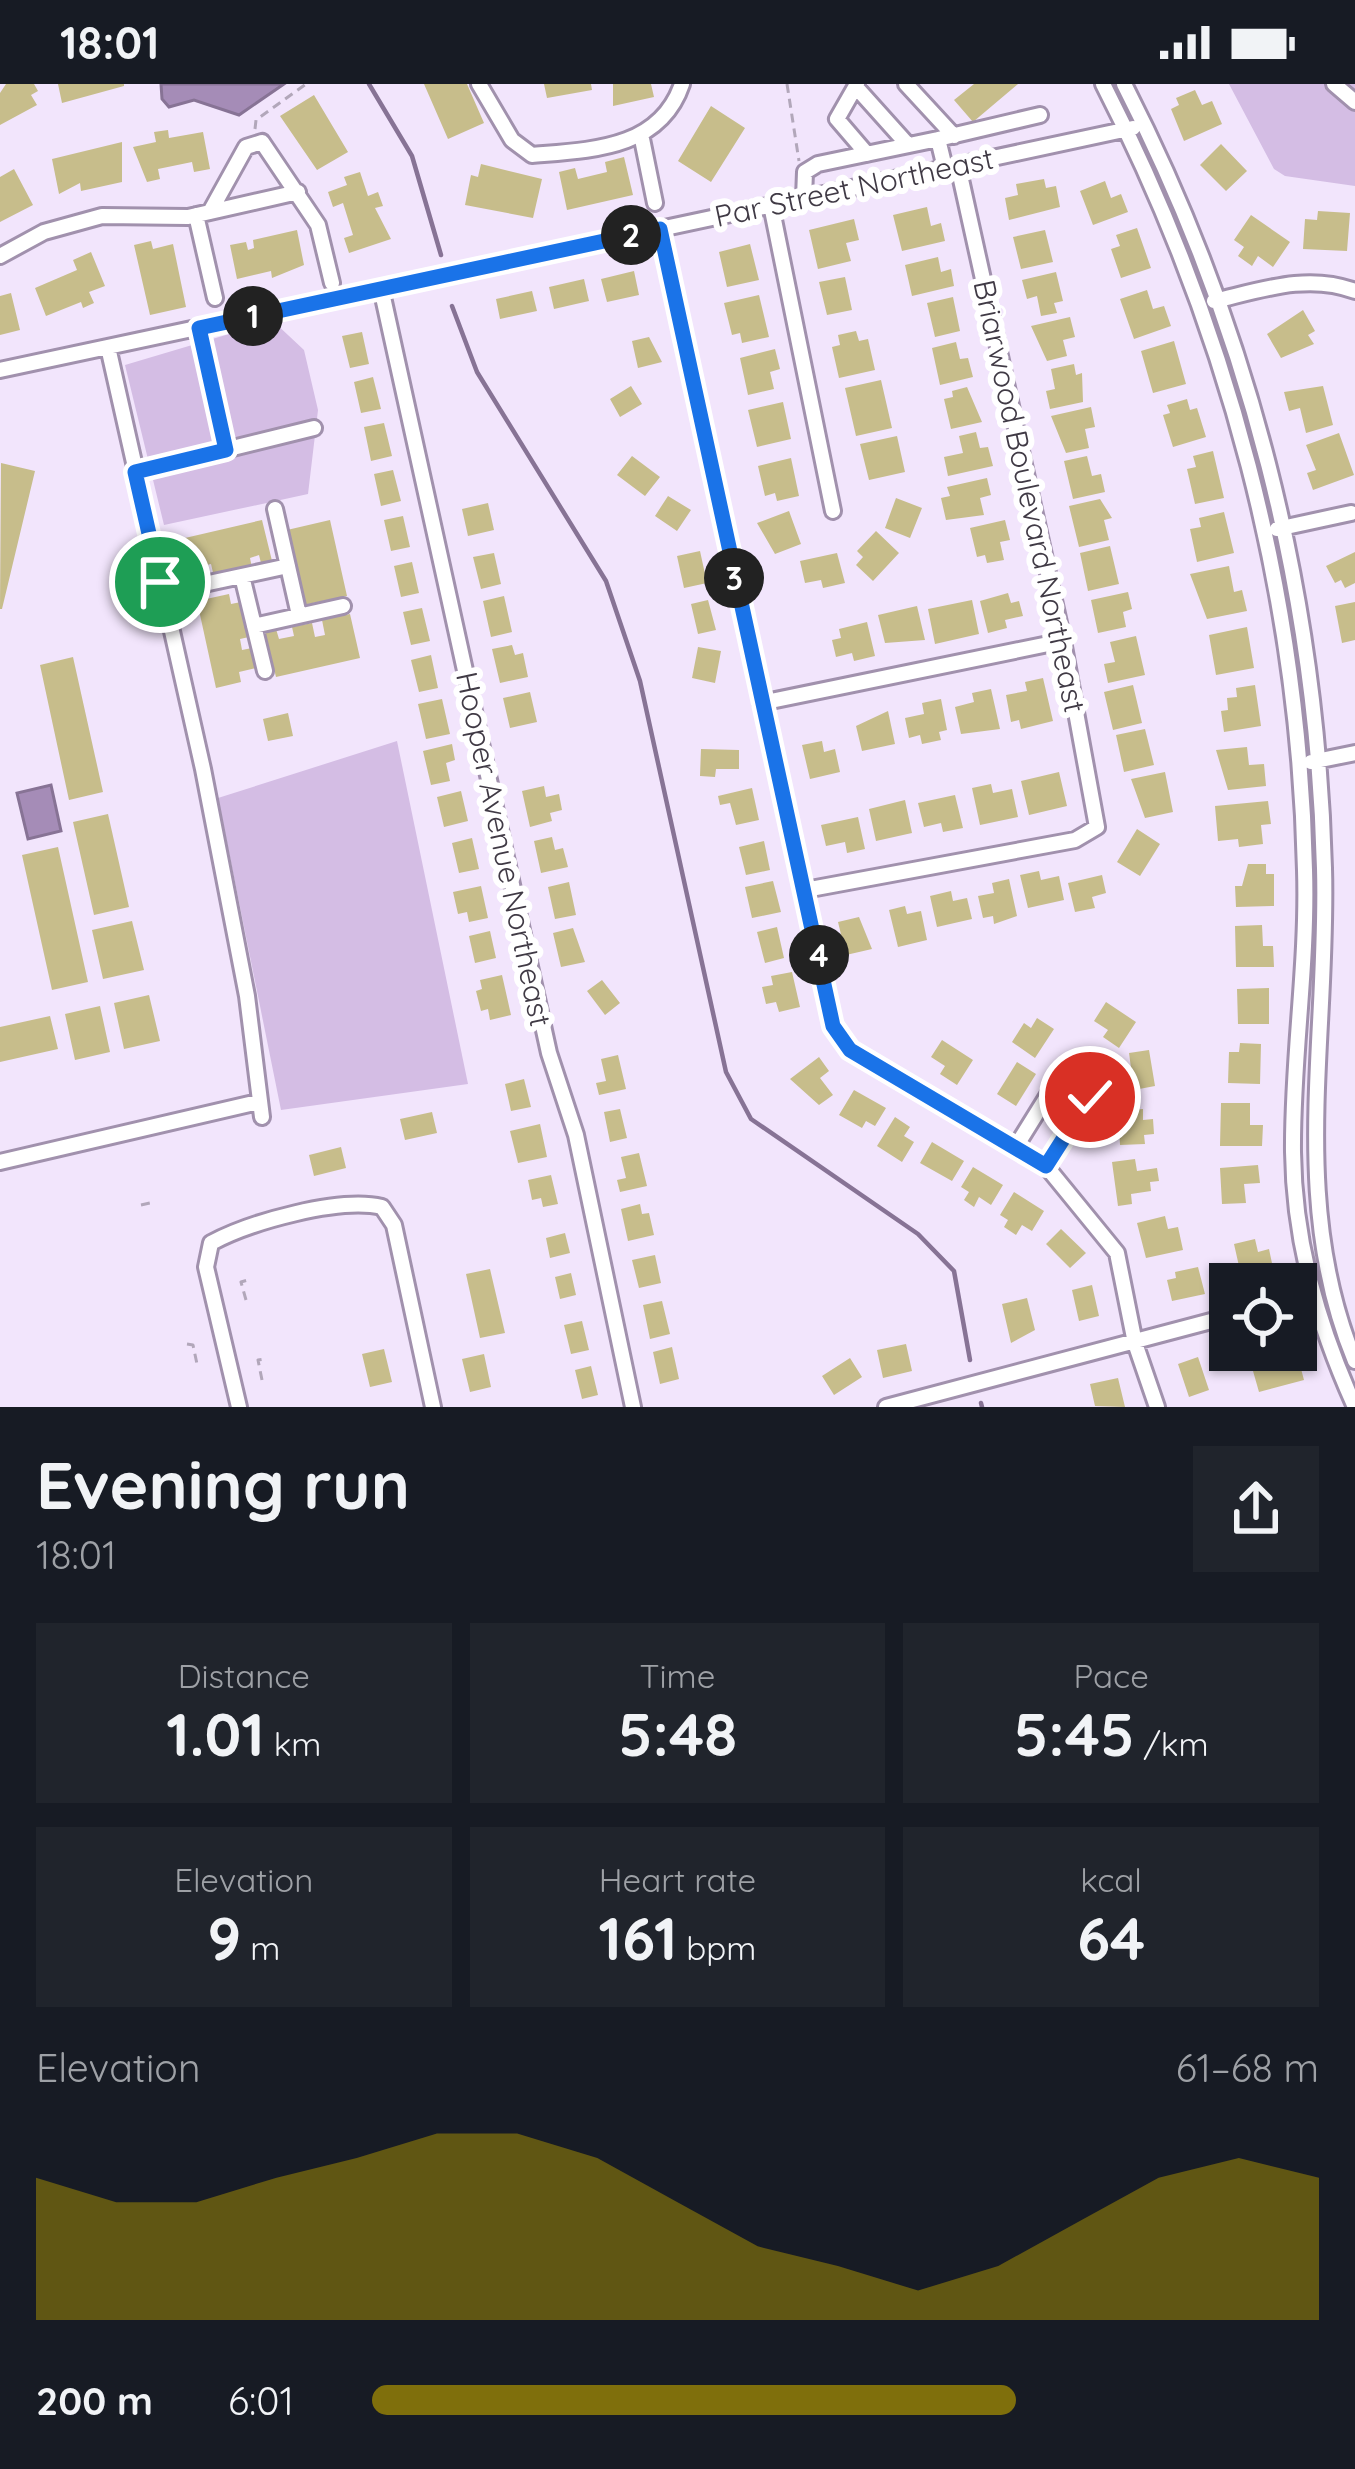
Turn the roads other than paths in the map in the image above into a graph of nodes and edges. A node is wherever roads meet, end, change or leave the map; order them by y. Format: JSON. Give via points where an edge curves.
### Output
{"nodes":[{"id":1,"x":479,"y":84,"type":"edge"},
{"id":2,"x":682,"y":84,"type":"edge"},
{"id":3,"x":906,"y":84,"type":"edge"},
{"id":4,"x":1102,"y":84,"type":"edge"},
{"id":5,"x":1124,"y":84,"type":"edge"},
{"id":6,"x":1334,"y":84,"type":"edge"},
{"id":7,"x":856,"y":86,"type":"edge"},
{"id":8,"x":1355,"y":102,"type":"edge"},
{"id":9,"x":1040,"y":115,"type":"dead end"},
{"id":10,"x":1144,"y":124,"type":"junction"},
{"id":11,"x":1126,"y":130,"type":"junction"},
{"id":12,"x":946,"y":137,"type":"junction"},
{"id":13,"x":642,"y":139,"type":"junction"},
{"id":14,"x":908,"y":145,"type":"junction"},
{"id":15,"x":867,"y":154,"type":"junction"},
{"id":16,"x":952,"y":167,"type":"junction"},
{"id":17,"x":298,"y":192,"type":"junction"},
{"id":18,"x":804,"y":198,"type":"junction"},
{"id":19,"x":656,"y":203,"type":"dead end"},
{"id":20,"x":771,"y":205,"type":"junction"},
{"id":21,"x":203,"y":214,"type":"junction"},
{"id":22,"x":660,"y":229,"type":"junction"},
{"id":23,"x":0,"y":256,"type":"edge"},
{"id":24,"x":332,"y":283,"type":"dead end"},
{"id":25,"x":381,"y":289,"type":"junction"},
{"id":26,"x":1355,"y":292,"type":"edge"},
{"id":27,"x":214,"y":298,"type":"dead end"},
{"id":28,"x":1219,"y":300,"type":"junction"},
{"id":29,"x":1200,"y":304,"type":"junction"},
{"id":30,"x":199,"y":328,"type":"junction"},
{"id":31,"x":108,"y":347,"type":"junction"},
{"id":32,"x":0,"y":370,"type":"edge"},
{"id":33,"x":314,"y":428,"type":"dead end"},
{"id":34,"x":226,"y":450,"type":"junction"},
{"id":35,"x":135,"y":472,"type":"junction"},
{"id":36,"x":1355,"y":496,"type":"edge"},
{"id":37,"x":275,"y":508,"type":"dead end"},
{"id":38,"x":832,"y":511,"type":"dead end"},
{"id":39,"x":1353,"y":517,"type":"edge"},
{"id":40,"x":1284,"y":527,"type":"junction"},
{"id":41,"x":1266,"y":531,"type":"junction"},
{"id":42,"x":288,"y":566,"type":"junction"},
{"id":43,"x":242,"y":576,"type":"junction"},
{"id":44,"x":162,"y":593,"type":"junction"},
{"id":45,"x":343,"y":606,"type":"dead end"},
{"id":46,"x":299,"y":615,"type":"junction"},
{"id":47,"x":254,"y":626,"type":"junction"},
{"id":48,"x":1063,"y":641,"type":"junction"},
{"id":49,"x":265,"y":671,"type":"dead end"},
{"id":50,"x":760,"y":703,"type":"junction"},
{"id":51,"x":1355,"y":753,"type":"edge"},
{"id":52,"x":1318,"y":761,"type":"junction"},
{"id":53,"x":1300,"y":764,"type":"junction"},
{"id":54,"x":806,"y":890,"type":"junction"},
{"id":55,"x":1305,"y":942,"type":"junction"},
{"id":56,"x":1324,"y":942,"type":"junction"},
{"id":57,"x":1293,"y":1117,"type":"junction"},
{"id":58,"x":1313,"y":1118,"type":"junction"},
{"id":59,"x":1015,"y":1148,"type":"junction"},
{"id":60,"x":0,"y":1162,"type":"edge"},
{"id":61,"x":1046,"y":1166,"type":"junction"},
{"id":62,"x":1301,"y":1263,"type":"edge"},
{"id":63,"x":1330,"y":1290,"type":"junction"},
{"id":64,"x":1317,"y":1293,"type":"edge"},
{"id":65,"x":1209,"y":1322,"type":"edge"},
{"id":66,"x":1317,"y":1324,"type":"edge"},
{"id":67,"x":1135,"y":1342,"type":"junction"},
{"id":68,"x":1355,"y":1361,"type":"edge"},
{"id":69,"x":1355,"y":1406,"type":"edge"},
{"id":70,"x":239,"y":1407,"type":"edge"},
{"id":71,"x":434,"y":1407,"type":"edge"},
{"id":72,"x":633,"y":1407,"type":"edge"},
{"id":73,"x":886,"y":1407,"type":"edge"},
{"id":74,"x":1157,"y":1407,"type":"edge"}],
"edges":[{"from":1,"to":13,"type":"street","via":[[512,140],[532,155]]},
{"from":2,"to":13,"type":"street","via":[[676,103]]},
{"from":3,"to":12,"type":"street"},
{"from":4,"to":11,"type":"street"},
{"from":5,"to":10,"type":"street"},
{"from":6,"to":8,"type":"street"},
{"from":7,"to":14,"type":"street"},
{"from":7,"to":15,"type":"street","via":[[837,119]]},
{"from":9,"to":12,"type":"street"},
{"from":10,"to":11,"type":"street","name":"Par Street Northeast"},
{"from":10,"to":28,"type":"street"},
{"from":11,"to":16,"type":"street","name":"Par Street Northeast"},
{"from":11,"to":29,"type":"street"},
{"from":12,"to":14,"type":"street"},
{"from":12,"to":16,"type":"street","name":"Briarwood Boulevard Northeast"},
{"from":13,"to":19,"type":"street"},
{"from":14,"to":15,"type":"street"},
{"from":15,"to":18,"type":"street","via":[[818,164],[802,181]]},
{"from":16,"to":18,"type":"street","name":"Par Street Northeast"},
{"from":16,"to":48,"type":"street","name":"Briarwood Boulevard Northeast"},
{"from":17,"to":21,"type":"street"},
{"from":17,"to":21,"type":"street","via":[[257,142]]},
{"from":17,"to":24,"type":"street","via":[[318,225]]},
{"from":18,"to":20,"type":"street","name":"Par Street Northeast"},
{"from":20,"to":22,"type":"street","name":"Par Street Northeast"},
{"from":20,"to":38,"type":"street"},
{"from":21,"to":23,"type":"street","via":[[102,216],[44,232]]},
{"from":21,"to":27,"type":"street"},
{"from":22,"to":25,"type":"street","name":"Par Street Northeast"},
{"from":22,"to":50,"type":"street"},
{"from":25,"to":30,"type":"street","name":"Par Street Northeast"},
{"from":25,"to":72,"type":"street","name":"Hooper Avenue Northeast"},
{"from":26,"to":28,"type":"street","via":[[1304,282]]},
{"from":28,"to":29,"type":"street"},
{"from":28,"to":40,"type":"street"},
{"from":29,"to":41,"type":"street"},
{"from":30,"to":31,"type":"street","name":"Par Street Northeast"},
{"from":30,"to":34,"type":"street"},
{"from":31,"to":32,"type":"street","name":"Par Street Northeast"},
{"from":31,"to":35,"type":"street"},
{"from":33,"to":34,"type":"street"},
{"from":34,"to":35,"type":"street"},
{"from":35,"to":44,"type":"street"},
{"from":36,"to":39,"type":"street"},
{"from":37,"to":42,"type":"street"},
{"from":39,"to":40,"type":"street"},
{"from":40,"to":41,"type":"street"},
{"from":40,"to":52,"type":"street"},
{"from":41,"to":53,"type":"street"},
{"from":42,"to":43,"type":"street"},
{"from":42,"to":46,"type":"street"},
{"from":43,"to":44,"type":"street"},
{"from":43,"to":47,"type":"street"},
{"from":44,"to":60,"type":"street","via":[[247,996],[260,1110]]},
{"from":45,"to":46,"type":"street"},
{"from":46,"to":47,"type":"street"},
{"from":47,"to":49,"type":"street"},
{"from":48,"to":50,"type":"street"},
{"from":48,"to":54,"type":"street","name":"Briarwood Boulevard Northeast","via":[[1097,827],[1075,840]]},
{"from":50,"to":54,"type":"street"},
{"from":51,"to":52,"type":"street"},
{"from":52,"to":53,"type":"street"},
{"from":52,"to":56,"type":"street"},
{"from":53,"to":55,"type":"street"},
{"from":54,"to":59,"type":"street","via":[[833,1026],[850,1050]]},
{"from":55,"to":56,"type":"street"},
{"from":55,"to":57,"type":"street"},
{"from":56,"to":58,"type":"street"},
{"from":57,"to":58,"type":"street"},
{"from":57,"to":62,"type":"street"},
{"from":58,"to":63,"type":"street","via":[[1313,1184]]},
{"from":59,"to":61,"type":"street"},
{"from":59,"to":61,"type":"street","via":[[1066,1066],[1091,1061],[1103,1080]]},
{"from":61,"to":67,"type":"street","via":[[1117,1253]]},
{"from":63,"to":64,"type":"street"},
{"from":63,"to":68,"type":"street"},
{"from":65,"to":67,"type":"street"},
{"from":66,"to":69,"type":"street"},
{"from":67,"to":73,"type":"street"},
{"from":67,"to":74,"type":"street"},
{"from":70,"to":71,"type":"street","via":[[206,1267],[211,1243],[237,1229],[361,1202],[382,1208],[394,1225]]}]}
